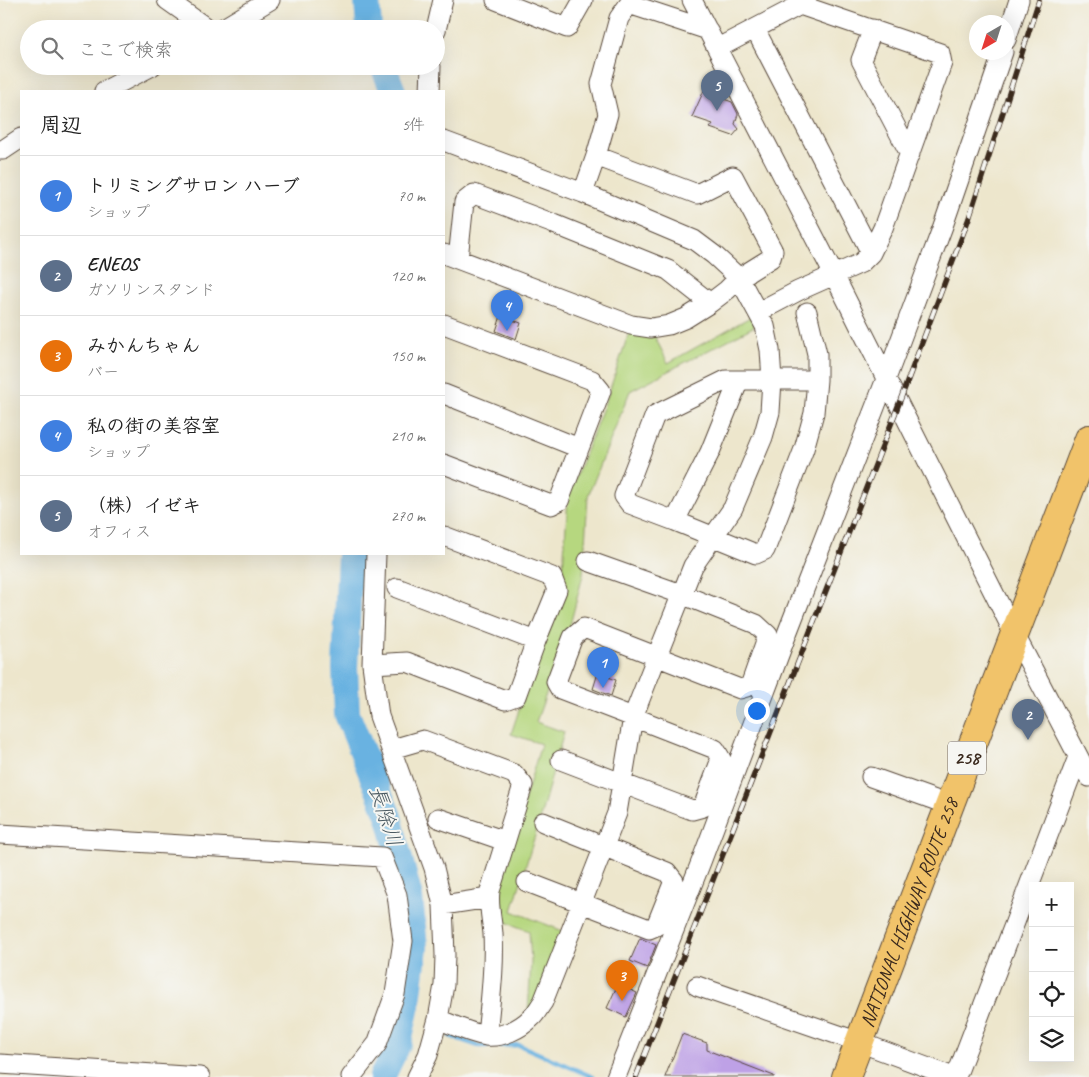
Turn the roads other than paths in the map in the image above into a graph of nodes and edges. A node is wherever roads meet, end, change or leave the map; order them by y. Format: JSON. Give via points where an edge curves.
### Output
{"nodes":[{"id":1,"x":166,"y":0,"type":"edge"},
{"id":2,"x":270,"y":0,"type":"edge"},
{"id":3,"x":443,"y":0,"type":"edge"},
{"id":4,"x":496,"y":0,"type":"edge"},
{"id":5,"x":583,"y":0,"type":"edge"},
{"id":6,"x":692,"y":0,"type":"edge"},
{"id":7,"x":1019,"y":0,"type":"edge"},
{"id":8,"x":630,"y":2,"type":"edge"},
{"id":9,"x":1014,"y":15,"type":"edge"},
{"id":10,"x":195,"y":20,"type":"edge"},
{"id":11,"x":237,"y":20,"type":"edge"},
{"id":12,"x":438,"y":20,"type":"edge"},
{"id":13,"x":755,"y":28,"type":"junction"},
{"id":14,"x":872,"y":29,"type":"junction"},
{"id":15,"x":708,"y":30,"type":"junction"},
{"id":16,"x":718,"y":48,"type":"junction"},
{"id":17,"x":999,"y":60,"type":"edge"},
{"id":18,"x":135,"y":75,"type":"edge"},
{"id":19,"x":431,"y":75,"type":"edge"},
{"id":20,"x":106,"y":90,"type":"edge"},
{"id":21,"x":430,"y":90,"type":"edge"},
{"id":22,"x":20,"y":139,"type":"edge"},
{"id":23,"x":445,"y":141,"type":"edge"},
{"id":24,"x":0,"y":150,"type":"edge"},
{"id":25,"x":910,"y":154,"type":"junction"},
{"id":26,"x":596,"y":156,"type":"junction"},
{"id":27,"x":584,"y":193,"type":"junction"},
{"id":28,"x":871,"y":253,"type":"junction"},
{"id":29,"x":451,"y":256,"type":"edge"},
{"id":30,"x":834,"y":275,"type":"junction"},
{"id":31,"x":739,"y":278,"type":"junction"},
{"id":32,"x":710,"y":303,"type":"junction"},
{"id":33,"x":758,"y":312,"type":"junction"},
{"id":34,"x":807,"y":312,"type":"dead end"},
{"id":35,"x":445,"y":324,"type":"edge"},
{"id":36,"x":886,"y":378,"type":"junction"},
{"id":37,"x":739,"y":380,"type":"junction"},
{"id":38,"x":772,"y":380,"type":"junction"},
{"id":39,"x":817,"y":380,"type":"junction"},
{"id":40,"x":445,"y":394,"type":"edge"},
{"id":41,"x":1089,"y":439,"type":"edge"},
{"id":42,"x":579,"y":448,"type":"junction"},
{"id":43,"x":445,"y":464,"type":"edge"},
{"id":44,"x":675,"y":521,"type":"junction"},
{"id":45,"x":445,"y":536,"type":"edge"},
{"id":46,"x":714,"y":537,"type":"junction"},
{"id":47,"x":376,"y":555,"type":"edge"},
{"id":48,"x":588,"y":561,"type":"dead end"},
{"id":49,"x":397,"y":588,"type":"dead end"},
{"id":50,"x":681,"y":594,"type":"junction"},
{"id":51,"x":1014,"y":633,"type":"junction"},
{"id":52,"x":536,"y":642,"type":"junction"},
{"id":53,"x":657,"y":656,"type":"junction"},
{"id":54,"x":372,"y":664,"type":"junction"},
{"id":55,"x":634,"y":717,"type":"junction"},
{"id":56,"x":392,"y":749,"type":"junction"},
{"id":57,"x":1078,"y":757,"type":"junction"},
{"id":58,"x":561,"y":760,"type":"dead end"},
{"id":59,"x":871,"y":777,"type":"dead end"},
{"id":60,"x":1089,"y":777,"type":"edge"},
{"id":61,"x":621,"y":783,"type":"junction"},
{"id":62,"x":949,"y":805,"type":"junction"},
{"id":63,"x":438,"y":818,"type":"dead end"},
{"id":64,"x":543,"y":822,"type":"dead end"},
{"id":65,"x":0,"y":834,"type":"edge"},
{"id":66,"x":505,"y":841,"type":"junction"},
{"id":67,"x":604,"y":848,"type":"junction"},
{"id":68,"x":527,"y":882,"type":"dead end"},
{"id":69,"x":489,"y":898,"type":"junction"},
{"id":70,"x":582,"y":904,"type":"junction"},
{"id":71,"x":444,"y":905,"type":"junction"},
{"id":72,"x":697,"y":986,"type":"dead end"},
{"id":73,"x":438,"y":1019,"type":"junction"},
{"id":74,"x":487,"y":1036,"type":"junction"},
{"id":75,"x":859,"y":1042,"type":"junction"},
{"id":76,"x":0,"y":1064,"type":"edge"},
{"id":77,"x":200,"y":1077,"type":"edge"},
{"id":78,"x":351,"y":1077,"type":"edge"},
{"id":79,"x":417,"y":1077,"type":"edge"},
{"id":80,"x":616,"y":1077,"type":"edge"},
{"id":81,"x":846,"y":1077,"type":"edge"},
{"id":82,"x":954,"y":1077,"type":"edge"}],
"edges":[{"from":1,"to":10,"type":"street"},
{"from":2,"to":11,"type":"street"},
{"from":3,"to":12,"type":"street"},
{"from":4,"to":5,"type":"street","via":[[568,28]]},
{"from":6,"to":15,"type":"street"},
{"from":7,"to":9,"type":"street"},
{"from":8,"to":15,"type":"street"},
{"from":8,"to":26,"type":"street","via":[[619,18],[601,84],[608,114]]},
{"from":13,"to":14,"type":"street","via":[[800,5]]},
{"from":13,"to":16,"type":"street"},
{"from":13,"to":28,"type":"street"},
{"from":14,"to":25,"type":"street","via":[[861,60]]},
{"from":14,"to":25,"type":"street","via":[[940,53],[942,63]]},
{"from":15,"to":16,"type":"street"},
{"from":16,"to":30,"type":"street"},
{"from":17,"to":36,"type":"street","via":[[943,226]]},
{"from":18,"to":20,"type":"street"},
{"from":19,"to":21,"type":"street"},
{"from":22,"to":24,"type":"street"},
{"from":23,"to":27,"type":"street"},
{"from":25,"to":28,"type":"street"},
{"from":26,"to":27,"type":"street"},
{"from":26,"to":31,"type":"street","via":[[697,194],[733,176],[773,251],[771,258]]},
{"from":27,"to":31,"type":"street","via":[[694,240]]},
{"from":28,"to":30,"type":"street","via":[[861,263]]},
{"from":29,"to":32,"type":"street","via":[[631,325],[650,328],[669,325]]},
{"from":29,"to":32,"type":"street","via":[[464,202],[474,194],[668,270]]},
{"from":30,"to":33,"type":"street"},
{"from":30,"to":36,"type":"street"},
{"from":31,"to":32,"type":"street"},
{"from":31,"to":33,"type":"street"},
{"from":33,"to":38,"type":"street","via":[[770,350]]},
{"from":34,"to":39,"type":"street","via":[[817,354]]},
{"from":35,"to":42,"type":"street","via":[[592,380],[601,391]]},
{"from":36,"to":51,"type":"street"},
{"from":36,"to":80,"type":"street"},
{"from":37,"to":38,"type":"street"},
{"from":37,"to":44,"type":"street","via":[[710,452]]},
{"from":37,"to":44,"type":"street","via":[[726,380],[655,415],[624,496],[630,504]]},
{"from":38,"to":39,"type":"street"},
{"from":38,"to":46,"type":"street","via":[[770,412],[763,437],[733,508]]},
{"from":39,"to":46,"type":"street","via":[[814,413],[804,449],[765,550],[756,554]]},
{"from":40,"to":42,"type":"street"},
{"from":41,"to":51,"type":"highway","name":"NATIONAL HIGHWAY ROUTE 258","number":"258"},
{"from":42,"to":43,"type":"street","via":[[559,501],[551,505]]},
{"from":44,"to":46,"type":"street"},
{"from":45,"to":52,"type":"street","via":[[552,578],[557,590]]},
{"from":46,"to":50,"type":"street","via":[[693,566]]},
{"from":47,"to":54,"type":"street"},
{"from":48,"to":50,"type":"street"},
{"from":49,"to":52,"type":"street"},
{"from":50,"to":53,"type":"street"},
{"from":50,"to":53,"type":"street","via":[[756,624],[768,635],[750,686],[740,689]]},
{"from":51,"to":57,"type":"street"},
{"from":51,"to":62,"type":"highway","name":"NATIONAL HIGHWAY ROUTE 258","number":"258"},
{"from":52,"to":54,"type":"street","via":[[516,696],[505,700],[407,662]]},
{"from":53,"to":55,"type":"street"},
{"from":53,"to":55,"type":"street","via":[[584,628],[573,638],[556,682],[560,689]]},
{"from":54,"to":56,"type":"street","via":[[379,716]]},
{"from":55,"to":61,"type":"street"},
{"from":55,"to":61,"type":"street","via":[[715,749],[721,759],[703,807],[692,810]]},
{"from":56,"to":66,"type":"street","via":[[423,740],[514,774],[523,785]]},
{"from":56,"to":71,"type":"street"},
{"from":57,"to":60,"type":"street"},
{"from":57,"to":82,"type":"street"},
{"from":58,"to":61,"type":"street"},
{"from":59,"to":62,"type":"street"},
{"from":61,"to":67,"type":"street","via":[[617,813]]},
{"from":62,"to":75,"type":"highway","name":"NATIONAL HIGHWAY ROUTE 258","number":"258"},
{"from":63,"to":66,"type":"street"},
{"from":64,"to":67,"type":"street"},
{"from":65,"to":78,"type":"street","via":[[382,857],[397,895],[403,941],[395,994],[377,1044]]},
{"from":66,"to":69,"type":"street"},
{"from":67,"to":70,"type":"street"},
{"from":67,"to":70,"type":"street","via":[[667,872],[674,881],[656,926],[648,930]]},
{"from":68,"to":70,"type":"street"},
{"from":69,"to":71,"type":"street"},
{"from":69,"to":74,"type":"street","via":[[493,970]]},
{"from":70,"to":74,"type":"street","via":[[543,1002],[532,1018],[502,1035]]},
{"from":71,"to":73,"type":"street","via":[[444,985]]},
{"from":72,"to":75,"type":"street"},
{"from":73,"to":74,"type":"street"},
{"from":73,"to":79,"type":"street","via":[[428,1056]]},
{"from":75,"to":81,"type":"highway","name":"NATIONAL HIGHWAY ROUTE 258","number":"258"},
{"from":75,"to":82,"type":"street"},
{"from":76,"to":77,"type":"street"}]}
